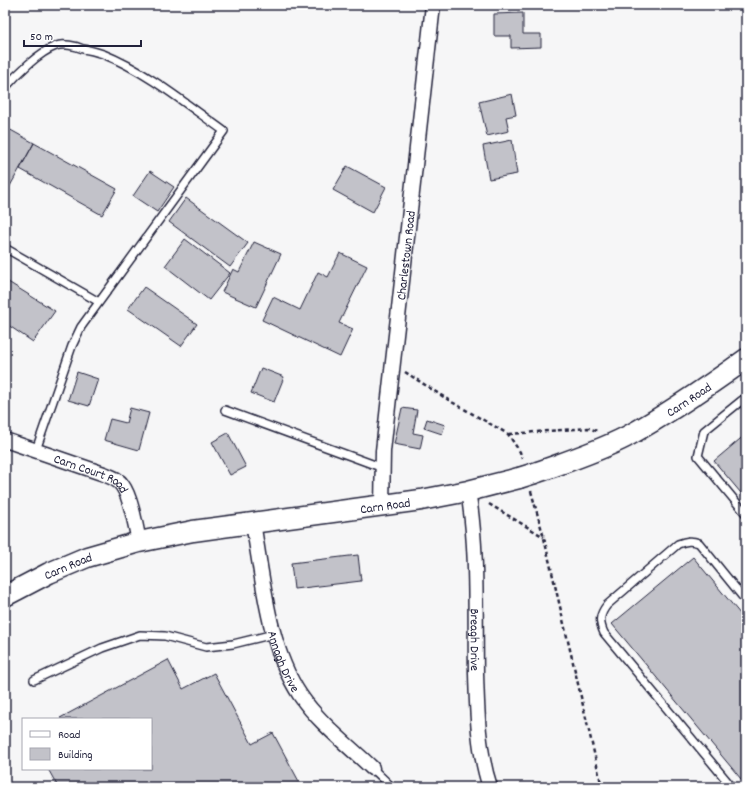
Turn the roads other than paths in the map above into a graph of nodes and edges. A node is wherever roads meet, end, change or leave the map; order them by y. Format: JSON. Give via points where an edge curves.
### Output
{"nodes":[{"id":1,"x":433,"y":5,"type":"edge"},
{"id":2,"x":5,"y":88,"type":"edge"},
{"id":3,"x":5,"y":248,"type":"edge"},
{"id":4,"x":99,"y":302,"type":"junction"},
{"id":5,"x":746,"y":359,"type":"edge"},
{"id":6,"x":746,"y":397,"type":"edge"},
{"id":7,"x":225,"y":410,"type":"dead end"},
{"id":8,"x":5,"y":440,"type":"edge"},
{"id":9,"x":36,"y":450,"type":"junction"},
{"id":10,"x":382,"y":468,"type":"junction"},
{"id":11,"x":468,"y":491,"type":"junction"},
{"id":12,"x":382,"y":506,"type":"junction"},
{"id":13,"x":746,"y":514,"type":"edge"},
{"id":14,"x":253,"y":523,"type":"junction"},
{"id":15,"x":139,"y":542,"type":"junction"},
{"id":16,"x":5,"y":596,"type":"edge"},
{"id":17,"x":746,"y":601,"type":"edge"},
{"id":18,"x":274,"y":634,"type":"junction"},
{"id":19,"x":34,"y":680,"type":"dead end"},
{"id":20,"x":372,"y":768,"type":"joint"},
{"id":21,"x":392,"y":787,"type":"edge"},
{"id":22,"x":490,"y":787,"type":"edge"},
{"id":23,"x":732,"y":787,"type":"edge"}],
"edges":[{"from":1,"to":10,"type":"street","name":"Charlestown Road"},
{"from":2,"to":4,"type":"lane","via":[[17,74],[44,52],[57,45],[75,46],[104,54],[127,66],[155,82],[224,130]]},
{"from":3,"to":4,"type":"lane"},
{"from":4,"to":9,"type":"lane","via":[[81,327],[72,346]]},
{"from":5,"to":11,"type":"main road","name":"Carn Road","via":[[703,391],[625,437],[569,461]]},
{"from":6,"to":13,"type":"lane","via":[[704,431],[698,456]]},
{"from":7,"to":10,"type":"lane"},
{"from":8,"to":9,"type":"street","name":"Carn Court Road"},
{"from":9,"to":15,"type":"street","name":"Carn Court Road","via":[[104,474],[121,484],[128,496]]},
{"from":10,"to":12,"type":"street","name":"Charlestown Road"},
{"from":11,"to":12,"type":"main road","name":"Carn Road"},
{"from":11,"to":22,"type":"street","name":"Breagh Drive","via":[[473,533],[478,727]]},
{"from":12,"to":14,"type":"main road","name":"Carn Road"},
{"from":14,"to":15,"type":"main road","name":"Carn Road"},
{"from":14,"to":18,"type":"street","name":"Annagh Drive"},
{"from":15,"to":16,"type":"main road","name":"Carn Road","via":[[81,560]]},
{"from":17,"to":23,"type":"lane","via":[[699,543],[685,541],[678,544],[607,605],[600,618],[604,633]]},
{"from":18,"to":19,"type":"lane","via":[[233,644],[206,647],[165,636],[140,635],[102,648]]},
{"from":18,"to":20,"type":"street","name":"Annagh Drive","via":[[286,670],[300,695],[318,717]]},
{"from":20,"to":21,"type":"lane"}]}
